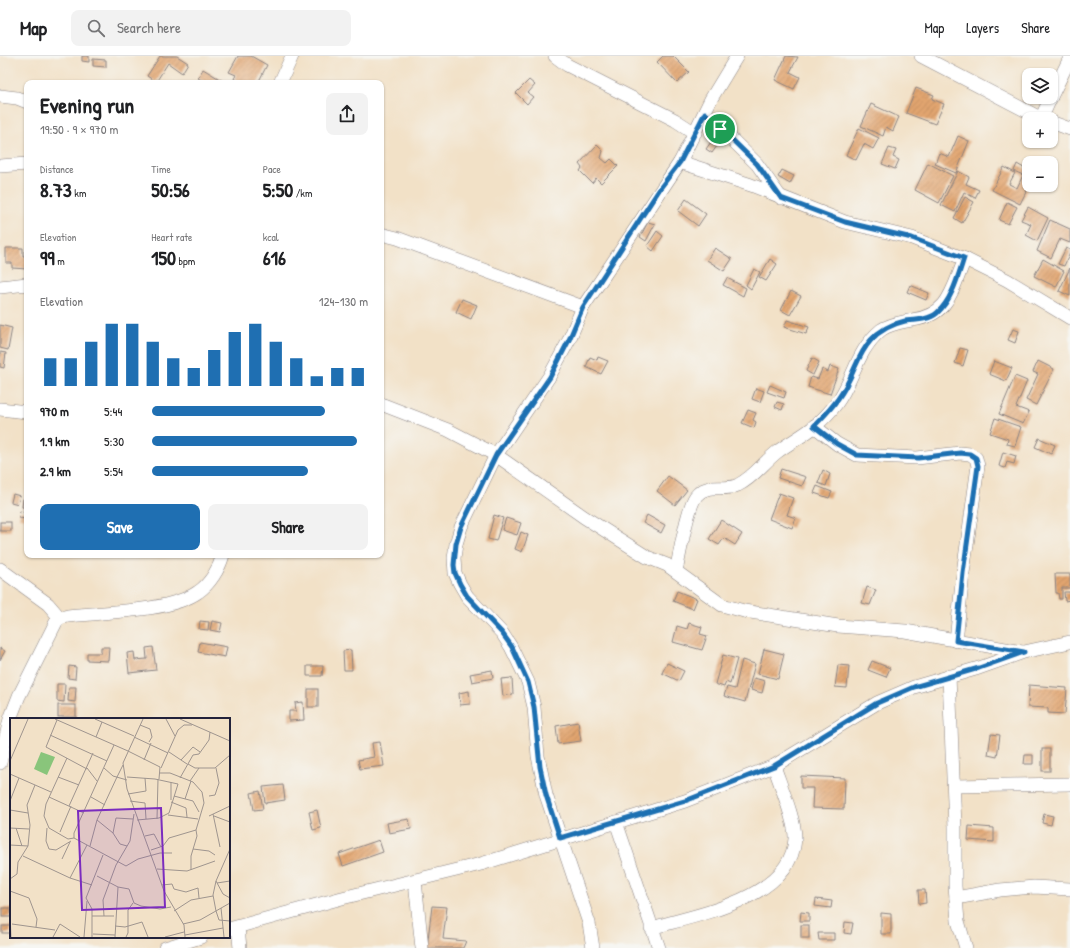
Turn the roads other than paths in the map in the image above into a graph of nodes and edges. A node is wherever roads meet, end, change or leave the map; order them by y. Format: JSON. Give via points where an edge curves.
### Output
{"nodes":[{"id":1,"x":292,"y":56,"type":"edge"},
{"id":2,"x":555,"y":56,"type":"edge"},
{"id":3,"x":737,"y":56,"type":"edge"},
{"id":4,"x":921,"y":56,"type":"edge"},
{"id":5,"x":1070,"y":58,"type":"edge"},
{"id":6,"x":281,"y":80,"type":"edge"},
{"id":7,"x":1058,"y":83,"type":"edge"},
{"id":8,"x":0,"y":96,"type":"edge"},
{"id":9,"x":24,"y":101,"type":"edge"},
{"id":10,"x":1029,"y":112,"type":"edge"},
{"id":11,"x":705,"y":113,"type":"junction"},
{"id":12,"x":1058,"y":125,"type":"edge"},
{"id":13,"x":1070,"y":130,"type":"edge"},
{"id":14,"x":695,"y":133,"type":"junction"},
{"id":15,"x":680,"y":162,"type":"junction"},
{"id":16,"x":24,"y":164,"type":"edge"},
{"id":17,"x":0,"y":166,"type":"edge"},
{"id":18,"x":781,"y":198,"type":"junction"},
{"id":19,"x":384,"y":235,"type":"edge"},
{"id":20,"x":964,"y":258,"type":"junction"},
{"id":21,"x":24,"y":284,"type":"edge"},
{"id":22,"x":0,"y":287,"type":"edge"},
{"id":23,"x":583,"y":307,"type":"junction"},
{"id":24,"x":1070,"y":318,"type":"edge"},
{"id":25,"x":384,"y":405,"type":"edge"},
{"id":26,"x":0,"y":409,"type":"edge"},
{"id":27,"x":24,"y":412,"type":"edge"},
{"id":28,"x":814,"y":426,"type":"junction"},
{"id":29,"x":496,"y":455,"type":"junction"},
{"id":30,"x":222,"y":558,"type":"edge"},
{"id":31,"x":0,"y":569,"type":"edge"},
{"id":32,"x":676,"y":571,"type":"junction"},
{"id":33,"x":60,"y":618,"type":"junction"},
{"id":34,"x":956,"y":641,"type":"junction"},
{"id":35,"x":1070,"y":642,"type":"edge"},
{"id":36,"x":1024,"y":652,"type":"junction"},
{"id":37,"x":949,"y":676,"type":"junction"},
{"id":38,"x":10,"y":718,"type":"edge"},
{"id":39,"x":10,"y":719,"type":"edge"},
{"id":40,"x":0,"y":763,"type":"edge"},
{"id":41,"x":774,"y":766,"type":"junction"},
{"id":42,"x":1070,"y":784,"type":"edge"},
{"id":43,"x":954,"y":786,"type":"junction"},
{"id":44,"x":616,"y":822,"type":"junction"},
{"id":45,"x":560,"y":838,"type":"junction"},
{"id":46,"x":415,"y":881,"type":"junction"},
{"id":47,"x":1070,"y":889,"type":"edge"},
{"id":48,"x":956,"y":898,"type":"junction"},
{"id":49,"x":233,"y":928,"type":"edge"},
{"id":50,"x":651,"y":928,"type":"junction"},
{"id":51,"x":198,"y":938,"type":"edge"},
{"id":52,"x":165,"y":948,"type":"edge"},
{"id":53,"x":240,"y":948,"type":"edge"},
{"id":54,"x":422,"y":948,"type":"edge"},
{"id":55,"x":593,"y":948,"type":"edge"},
{"id":56,"x":659,"y":948,"type":"edge"},
{"id":57,"x":966,"y":948,"type":"edge"}],
"edges":[{"from":1,"to":6,"type":"street"},
{"from":2,"to":14,"type":"street"},
{"from":3,"to":11,"type":"street"},
{"from":4,"to":10,"type":"street"},
{"from":5,"to":7,"type":"street"},
{"from":8,"to":9,"type":"street"},
{"from":11,"to":14,"type":"street"},
{"from":11,"to":18,"type":"street","via":[[757,164]]},
{"from":12,"to":13,"type":"street"},
{"from":14,"to":15,"type":"street"},
{"from":15,"to":18,"type":"street"},
{"from":15,"to":23,"type":"street"},
{"from":16,"to":17,"type":"street"},
{"from":18,"to":20,"type":"street","via":[[845,222],[912,238]]},
{"from":19,"to":23,"type":"street"},
{"from":20,"to":24,"type":"street","via":[[1007,280]]},
{"from":20,"to":28,"type":"street","via":[[950,296],[937,313],[924,319],[903,322],[883,329],[870,341],[858,358],[836,404]]},
{"from":21,"to":22,"type":"street"},
{"from":23,"to":29,"type":"street","via":[[550,377]]},
{"from":25,"to":29,"type":"street","via":[[448,430]]},
{"from":26,"to":27,"type":"street"},
{"from":28,"to":32,"type":"street","via":[[776,453],[740,484],[727,489],[713,487],[698,494],[689,513]]},
{"from":28,"to":34,"type":"street","via":[[837,444],[857,455],[918,458],[960,453],[970,454],[976,458],[978,466]]},
{"from":29,"to":32,"type":"street","via":[[603,529]]},
{"from":29,"to":45,"type":"street","via":[[461,527],[454,558],[455,573],[467,596],[502,633],[521,664],[534,707],[538,756],[546,795]]},
{"from":30,"to":33,"type":"street","via":[[212,578],[198,592],[184,598],[163,605]]},
{"from":31,"to":33,"type":"street","via":[[48,604]]},
{"from":32,"to":34,"type":"street","via":[[722,605],[737,609],[838,626],[905,631]]},
{"from":33,"to":38,"type":"street","via":[[51,629]]},
{"from":34,"to":36,"type":"street"},
{"from":35,"to":36,"type":"street"},
{"from":36,"to":37,"type":"street"},
{"from":37,"to":41,"type":"street","via":[[877,703]]},
{"from":37,"to":43,"type":"street"},
{"from":39,"to":40,"type":"street"},
{"from":41,"to":44,"type":"street","via":[[685,801]]},
{"from":41,"to":50,"type":"street","via":[[789,810],[795,839],[788,864],[775,880],[733,904]]},
{"from":42,"to":43,"type":"street"},
{"from":43,"to":48,"type":"street"},
{"from":44,"to":45,"type":"street"},
{"from":44,"to":50,"type":"street"},
{"from":45,"to":46,"type":"street","via":[[481,864]]},
{"from":45,"to":55,"type":"street","via":[[589,923]]},
{"from":46,"to":49,"type":"street"},
{"from":46,"to":54,"type":"street"},
{"from":47,"to":48,"type":"street","via":[[1027,887]]},
{"from":48,"to":57,"type":"street","via":[[958,921]]},
{"from":49,"to":53,"type":"street"},
{"from":50,"to":56,"type":"street"},
{"from":51,"to":52,"type":"street"}]}
